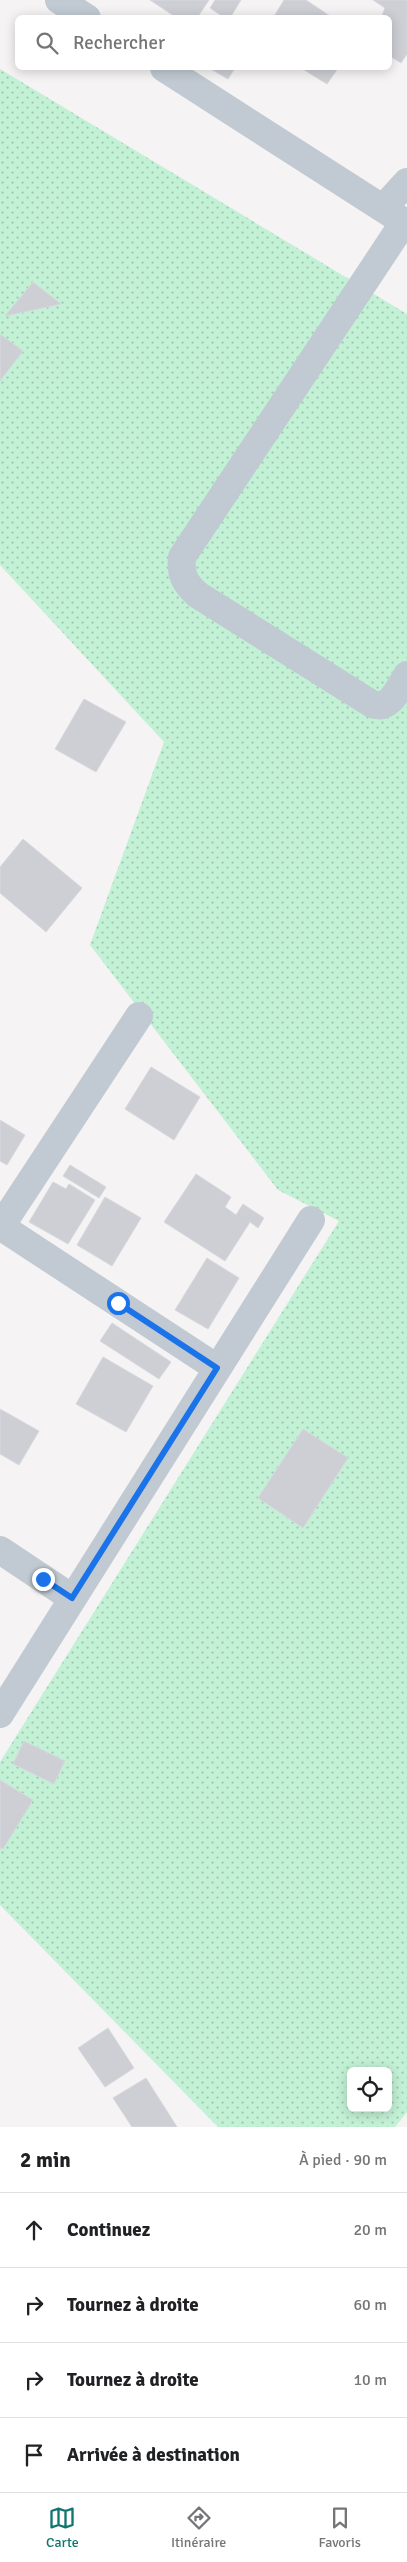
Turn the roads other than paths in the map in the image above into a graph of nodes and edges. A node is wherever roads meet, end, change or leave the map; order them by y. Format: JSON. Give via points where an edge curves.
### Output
{"nodes":[{"id":1,"x":62,"y":1,"type":"edge"},
{"id":2,"x":82,"y":15,"type":"edge"},
{"id":3,"x":167,"y":70,"type":"edge"},
{"id":4,"x":407,"y":182,"type":"edge"},
{"id":5,"x":398,"y":218,"type":"edge"},
{"id":6,"x":407,"y":675,"type":"edge"},
{"id":7,"x":139,"y":1016,"type":"dead end"},
{"id":8,"x":311,"y":1220,"type":"dead end"},
{"id":9,"x":1,"y":1226,"type":"edge"},
{"id":10,"x":217,"y":1368,"type":"junction"},
{"id":11,"x":0,"y":1550,"type":"edge"},
{"id":12,"x":72,"y":1598,"type":"junction"},
{"id":13,"x":0,"y":1714,"type":"edge"}],
"edges":[{"from":1,"to":2,"type":"street"},
{"from":3,"to":5,"type":"street"},
{"from":4,"to":5,"type":"street"},
{"from":5,"to":6,"type":"street","via":[[182,557],[181,567],[188,586],[198,595],[372,704],[381,706],[388,703]]},
{"from":7,"to":9,"type":"street"},
{"from":8,"to":10,"type":"street"},
{"from":9,"to":10,"type":"street"},
{"from":10,"to":12,"type":"street"},
{"from":11,"to":12,"type":"street"},
{"from":12,"to":13,"type":"street"}]}
